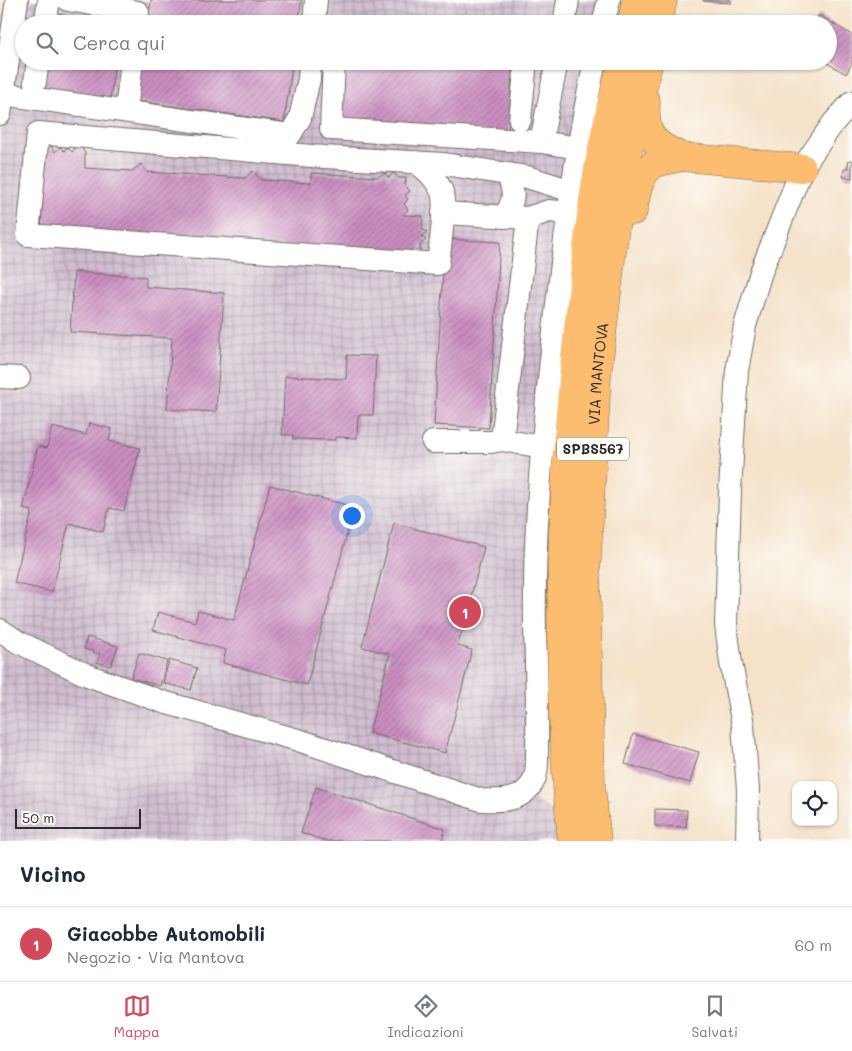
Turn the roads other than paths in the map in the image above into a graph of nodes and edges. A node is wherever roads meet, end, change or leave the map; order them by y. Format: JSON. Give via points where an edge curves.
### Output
{"nodes":[{"id":1,"x":17,"y":0,"type":"edge"},
{"id":2,"x":49,"y":0,"type":"edge"},
{"id":3,"x":68,"y":0,"type":"edge"},
{"id":4,"x":316,"y":0,"type":"edge"},
{"id":5,"x":568,"y":0,"type":"edge"},
{"id":6,"x":608,"y":0,"type":"edge"},
{"id":7,"x":637,"y":0,"type":"edge"},
{"id":8,"x":663,"y":0,"type":"edge"},
{"id":9,"x":46,"y":15,"type":"edge"},
{"id":10,"x":138,"y":15,"type":"edge"},
{"id":11,"x":315,"y":15,"type":"edge"},
{"id":12,"x":566,"y":15,"type":"edge"},
{"id":13,"x":605,"y":15,"type":"edge"},
{"id":14,"x":633,"y":15,"type":"edge"},
{"id":15,"x":660,"y":15,"type":"edge"},
{"id":16,"x":131,"y":70,"type":"edge"},
{"id":17,"x":310,"y":70,"type":"edge"},
{"id":18,"x":334,"y":70,"type":"edge"},
{"id":19,"x":525,"y":70,"type":"edge"},
{"id":20,"x":555,"y":70,"type":"edge"},
{"id":21,"x":593,"y":70,"type":"edge"},
{"id":22,"x":620,"y":70,"type":"edge"},
{"id":23,"x":647,"y":70,"type":"edge"},
{"id":24,"x":649,"y":70,"type":"edge"},
{"id":25,"x":852,"y":102,"type":"edge"},
{"id":26,"x":2,"y":104,"type":"edge"},
{"id":27,"x":126,"y":111,"type":"junction"},
{"id":28,"x":520,"y":120,"type":"dead end"},
{"id":29,"x":541,"y":142,"type":"junction"},
{"id":30,"x":579,"y":148,"type":"junction"},
{"id":31,"x":682,"y":157,"type":"junction"},
{"id":32,"x":416,"y":162,"type":"junction"},
{"id":33,"x":458,"y":167,"type":"junction"},
{"id":34,"x":802,"y":168,"type":"junction"},
{"id":35,"x":508,"y":174,"type":"junction"},
{"id":36,"x":571,"y":202,"type":"junction"},
{"id":37,"x":442,"y":203,"type":"junction"},
{"id":38,"x":504,"y":217,"type":"junction"},
{"id":39,"x":528,"y":218,"type":"junction"},
{"id":40,"x":602,"y":333,"type":"junction"},
{"id":41,"x":502,"y":440,"type":"junction"},
{"id":42,"x":433,"y":442,"type":"dead end"},
{"id":43,"x":543,"y":447,"type":"junction"},
{"id":44,"x":0,"y":630,"type":"edge"},
{"id":45,"x":572,"y":841,"type":"edge"},
{"id":46,"x":597,"y":841,"type":"edge"},
{"id":47,"x":747,"y":841,"type":"edge"}],
"edges":[{"from":1,"to":26,"type":"street"},
{"from":2,"to":9,"type":"street"},
{"from":3,"to":10,"type":"street","via":[[138,12]]},
{"from":4,"to":11,"type":"street"},
{"from":5,"to":12,"type":"street"},
{"from":6,"to":13,"type":"street"},
{"from":7,"to":14,"type":"highway"},
{"from":8,"to":15,"type":"highway"},
{"from":16,"to":27,"type":"street"},
{"from":17,"to":27,"type":"street","via":[[300,118],[290,135]]},
{"from":18,"to":29,"type":"street","via":[[331,128]]},
{"from":19,"to":28,"type":"street"},
{"from":20,"to":29,"type":"street"},
{"from":21,"to":30,"type":"street"},
{"from":22,"to":45,"type":"highway","name":"VIA MANTOVA","number":"SPBS567","via":[[606,127],[590,227],[573,376],[565,498],[562,667]]},
{"from":23,"to":40,"type":"highway","name":"VIA MANTOVA","number":"SPBS567","via":[[620,185]]},
{"from":24,"to":31,"type":"highway","via":[[646,128],[652,139],[664,149]]},
{"from":25,"to":34,"type":"street"},
{"from":26,"to":27,"type":"street"},
{"from":29,"to":30,"type":"street"},
{"from":30,"to":36,"type":"street"},
{"from":31,"to":34,"type":"highway"},
{"from":31,"to":40,"type":"highway","via":[[655,163],[644,172],[638,187],[625,260]]},
{"from":32,"to":33,"type":"street"},
{"from":32,"to":37,"type":"street","via":[[432,176]]},
{"from":32,"to":37,"type":"street","via":[[38,133],[28,235],[438,264]]},
{"from":33,"to":35,"type":"street"},
{"from":33,"to":37,"type":"street"},
{"from":34,"to":47,"type":"street","via":[[761,272],[737,372],[726,625],[743,725],[748,790]]},
{"from":35,"to":36,"type":"street","via":[[527,176]]},
{"from":35,"to":38,"type":"street","via":[[514,192],[512,205]]},
{"from":36,"to":39,"type":"street"},
{"from":36,"to":43,"type":"street"},
{"from":37,"to":38,"type":"street"},
{"from":38,"to":39,"type":"street"},
{"from":39,"to":41,"type":"street"},
{"from":40,"to":46,"type":"highway","name":"VIA MANTOVA","number":"SPBS567","via":[[586,574],[591,787]]},
{"from":41,"to":42,"type":"street"},
{"from":41,"to":43,"type":"street"},
{"from":43,"to":44,"type":"street","via":[[534,578],[537,767],[534,782],[525,793],[514,799],[481,800],[298,740],[163,702],[87,675]]}]}
